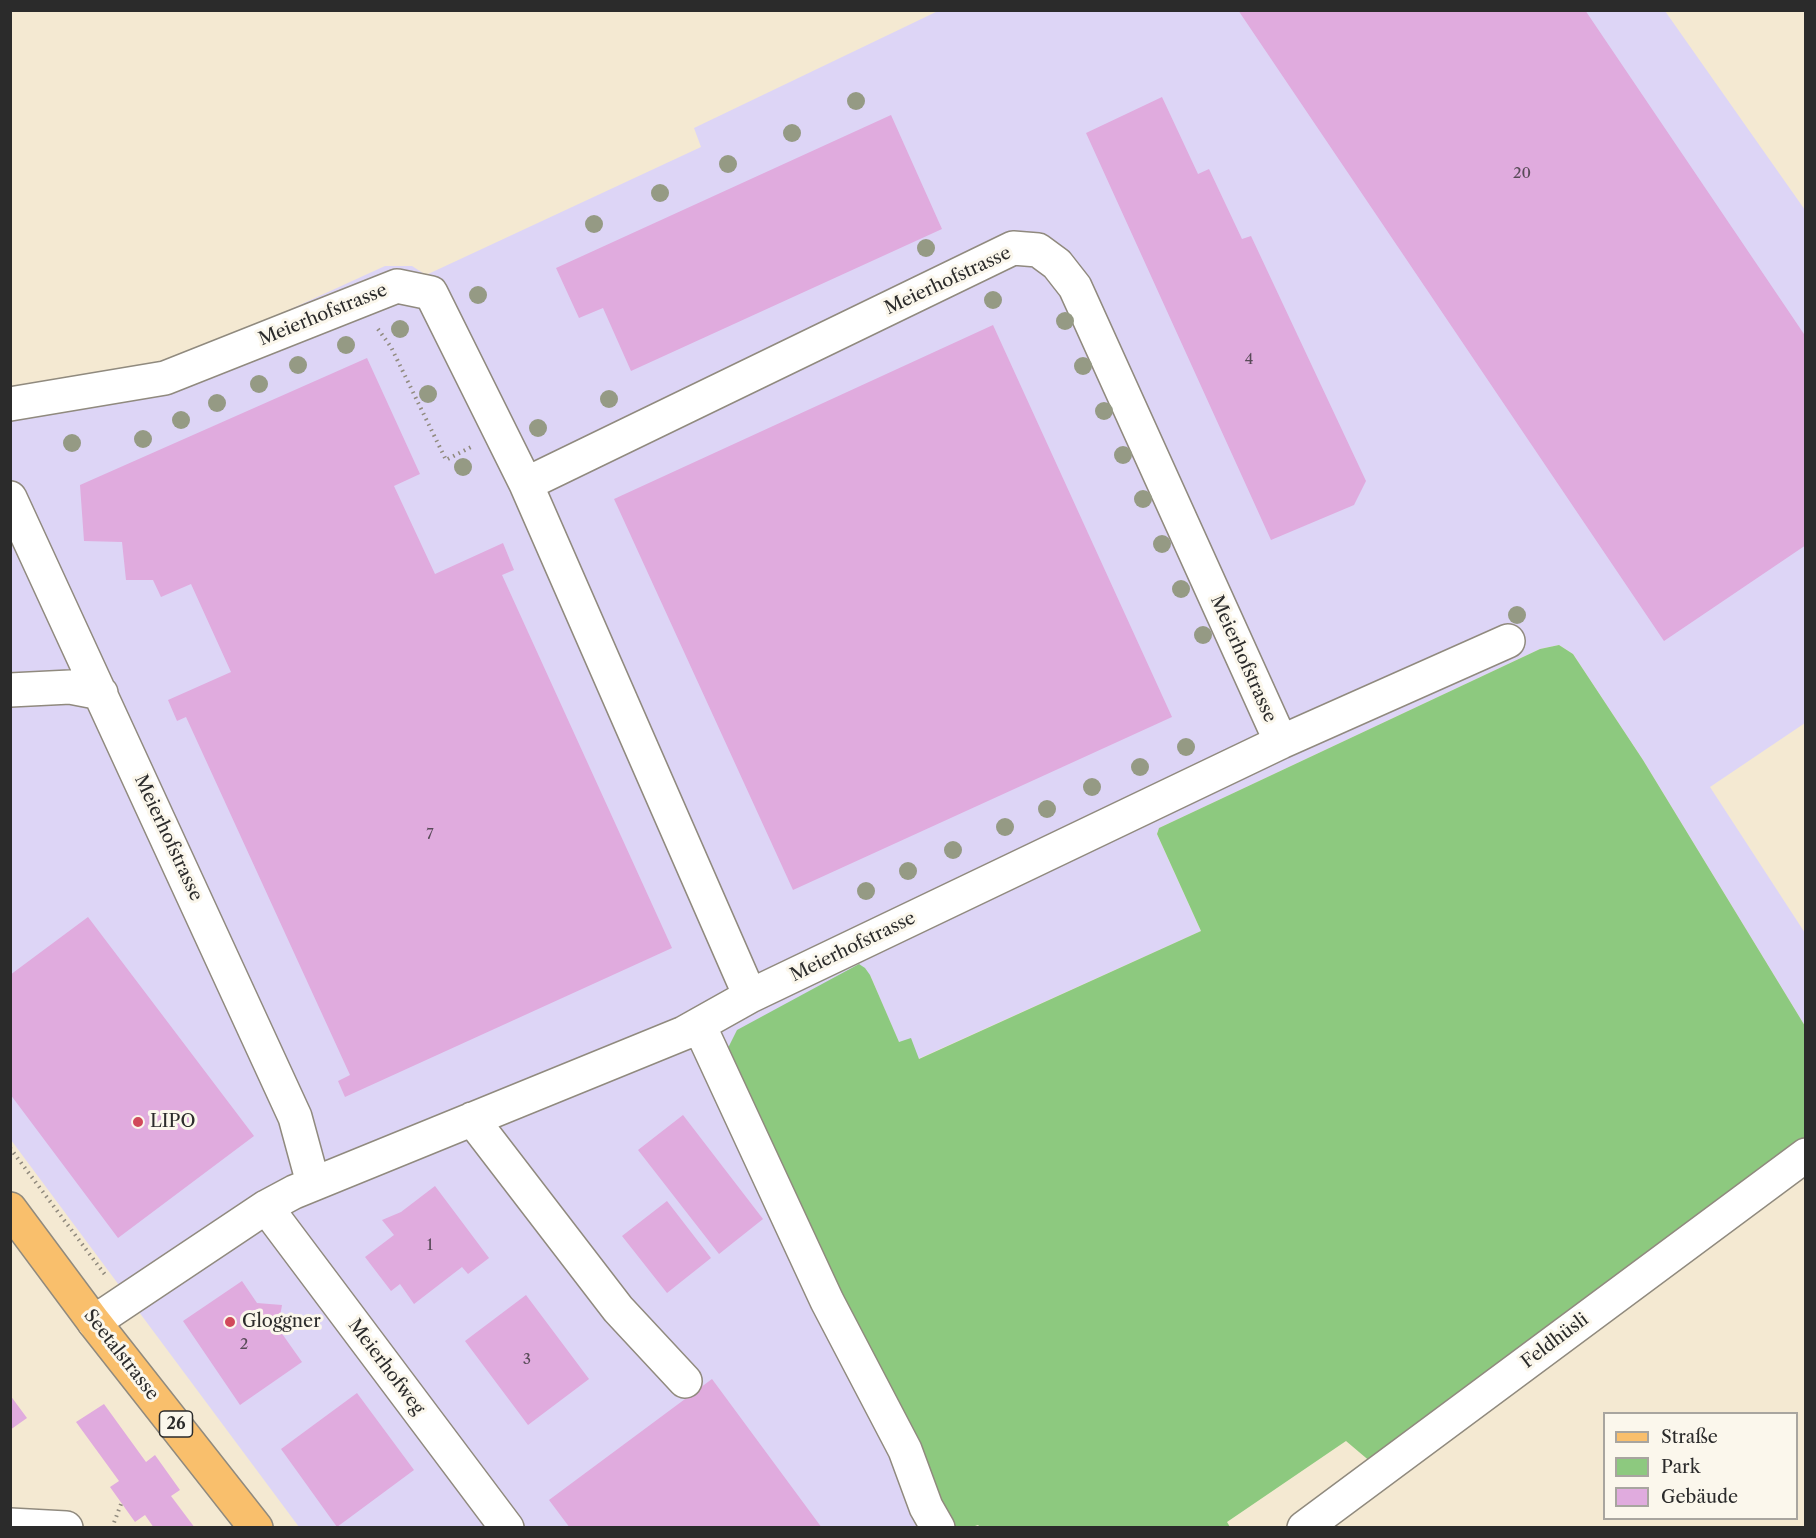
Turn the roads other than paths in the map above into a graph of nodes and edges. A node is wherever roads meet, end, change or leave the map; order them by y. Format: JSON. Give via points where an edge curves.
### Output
{"nodes":[{"id":1,"x":10,"y":404,"type":"edge"},
{"id":2,"x":526,"y":484,"type":"junction"},
{"id":3,"x":10,"y":498,"type":"edge"},
{"id":4,"x":1508,"y":640,"type":"dead end"},
{"id":5,"x":10,"y":690,"type":"edge"},
{"id":6,"x":101,"y":693,"type":"junction"},
{"id":7,"x":1281,"y":742,"type":"junction"},
{"id":8,"x":750,"y":996,"type":"junction"},
{"id":9,"x":699,"y":1025,"type":"junction"},
{"id":10,"x":472,"y":1119,"type":"junction"},
{"id":11,"x":1806,"y":1155,"type":"edge"},
{"id":12,"x":313,"y":1183,"type":"junction"},
{"id":13,"x":266,"y":1207,"type":"junction"},
{"id":14,"x":10,"y":1209,"type":"edge"},
{"id":15,"x":94,"y":1322,"type":"junction"},
{"id":16,"x":685,"y":1381,"type":"dead end"},
{"id":17,"x":10,"y":1525,"type":"edge"},
{"id":18,"x":66,"y":1527,"type":"edge"},
{"id":19,"x":256,"y":1527,"type":"edge"},
{"id":20,"x":507,"y":1527,"type":"edge"},
{"id":21,"x":938,"y":1527,"type":"edge"},
{"id":22,"x":1304,"y":1527,"type":"edge"}],
"edges":[{"from":1,"to":2,"type":"street","name":"Meierhofstrasse","via":[[165,378],[396,286],[432,293]]},
{"from":2,"to":7,"type":"street","name":"Meierhofstrasse","via":[[1013,248],[1038,250],[1057,264],[1075,287]]},
{"from":2,"to":8,"type":"street","name":"Meierhofstrasse"},
{"from":3,"to":6,"type":"street","name":"Meierhofstrasse"},
{"from":4,"to":7,"type":"street","name":"Meierhofstrasse"},
{"from":5,"to":6,"type":"street","via":[[70,687]]},
{"from":6,"to":12,"type":"street","name":"Meierhofstrasse","via":[[295,1118]]},
{"from":7,"to":8,"type":"street","name":"Meierhofstrasse"},
{"from":8,"to":9,"type":"street","name":"Meierhofstrasse"},
{"from":9,"to":10,"type":"street","name":"Meierhofstrasse"},
{"from":9,"to":21,"type":"street","via":[[822,1290],[905,1450],[926,1507]]},
{"from":10,"to":12,"type":"street","name":"Meierhofstrasse"},
{"from":10,"to":16,"type":"street","via":[[618,1309]]},
{"from":11,"to":22,"type":"street","name":"Feldhüsli"},
{"from":12,"to":13,"type":"street","name":"Meierhofstrasse"},
{"from":13,"to":15,"type":"street","name":"Meierhofstrasse"},
{"from":13,"to":20,"type":"street","name":"Meierhofweg"},
{"from":14,"to":15,"type":"main road","name":"Seetalstrasse","number":"26"},
{"from":15,"to":19,"type":"main road","name":"Seetalstrasse","number":"26"},
{"from":17,"to":18,"type":"street"}]}
